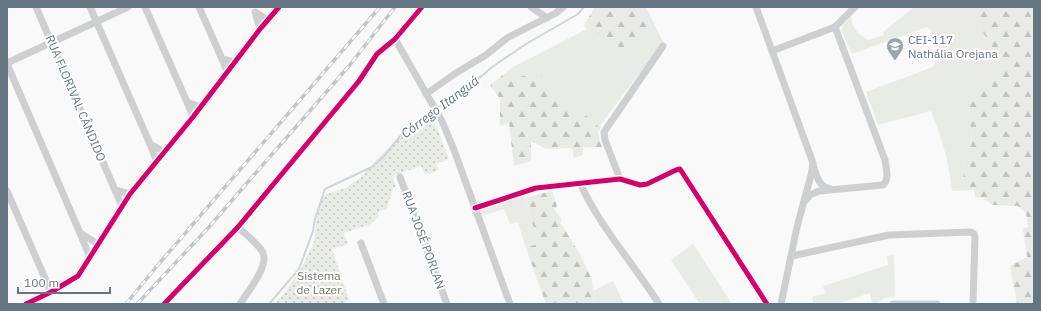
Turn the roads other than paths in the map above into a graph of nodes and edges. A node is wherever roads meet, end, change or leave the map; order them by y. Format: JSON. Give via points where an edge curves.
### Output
{"nodes":[{"id":1,"x":36,"y":7,"type":"edge"},
{"id":2,"x":90,"y":7,"type":"edge"},
{"id":3,"x":128,"y":7,"type":"edge"},
{"id":4,"x":145,"y":7,"type":"edge"},
{"id":5,"x":199,"y":7,"type":"edge"},
{"id":6,"x":279,"y":7,"type":"edge"},
{"id":7,"x":422,"y":7,"type":"edge"},
{"id":8,"x":531,"y":7,"type":"edge"},
{"id":9,"x":563,"y":7,"type":"edge"},
{"id":10,"x":756,"y":7,"type":"edge"},
{"id":11,"x":855,"y":7,"type":"edge"},
{"id":12,"x":254,"y":9,"type":"edge"},
{"id":13,"x":547,"y":18,"type":"junction"},
{"id":14,"x":268,"y":20,"type":"junction"},
{"id":15,"x":97,"y":22,"type":"junction"},
{"id":16,"x":835,"y":27,"type":"junction"},
{"id":17,"x":260,"y":29,"type":"junction"},
{"id":18,"x":395,"y":39,"type":"junction"},
{"id":19,"x":52,"y":43,"type":"junction"},
{"id":20,"x":664,"y":46,"type":"dead end"},
{"id":21,"x":772,"y":52,"type":"junction"},
{"id":22,"x":222,"y":59,"type":"junction"},
{"id":23,"x":235,"y":62,"type":"junction"},
{"id":24,"x":7,"y":64,"type":"edge"},
{"id":25,"x":227,"y":72,"type":"junction"},
{"id":26,"x":426,"y":94,"type":"junction"},
{"id":27,"x":187,"y":102,"type":"junction"},
{"id":28,"x":201,"y":107,"type":"junction"},
{"id":29,"x":193,"y":117,"type":"junction"},
{"id":30,"x":150,"y":144,"type":"junction"},
{"id":31,"x":165,"y":152,"type":"junction"},
{"id":32,"x":157,"y":162,"type":"junction"},
{"id":33,"x":812,"y":163,"type":"junction"},
{"id":34,"x":400,"y":177,"type":"dead end"},
{"id":35,"x":620,"y":179,"type":"junction"},
{"id":36,"x":580,"y":184,"type":"junction"},
{"id":37,"x":115,"y":190,"type":"junction"},
{"id":38,"x":832,"y":190,"type":"junction"},
{"id":39,"x":7,"y":191,"type":"edge"},
{"id":40,"x":130,"y":194,"type":"junction"},
{"id":41,"x":122,"y":206,"type":"junction"},
{"id":42,"x":803,"y":206,"type":"junction"},
{"id":43,"x":475,"y":208,"type":"junction"},
{"id":44,"x":238,"y":227,"type":"junction"},
{"id":45,"x":80,"y":233,"type":"junction"},
{"id":46,"x":361,"y":243,"type":"dead end"},
{"id":47,"x":98,"y":244,"type":"junction"},
{"id":48,"x":792,"y":256,"type":"junction"},
{"id":49,"x":90,"y":258,"type":"junction"},
{"id":50,"x":51,"y":292,"type":"junction"},
{"id":51,"x":26,"y":304,"type":"edge"},
{"id":52,"x":164,"y":304,"type":"edge"},
{"id":53,"x":240,"y":304,"type":"edge"},
{"id":54,"x":384,"y":304,"type":"edge"},
{"id":55,"x":447,"y":304,"type":"edge"},
{"id":56,"x":509,"y":304,"type":"edge"},
{"id":57,"x":659,"y":304,"type":"edge"},
{"id":58,"x":767,"y":304,"type":"edge"},
{"id":59,"x":781,"y":304,"type":"edge"},
{"id":60,"x":893,"y":304,"type":"edge"},
{"id":61,"x":937,"y":304,"type":"edge"},
{"id":62,"x":973,"y":304,"type":"edge"}],
"edges":[{"from":1,"to":19,"type":"street","name":"RUA FLORIVAL CÂNDIDO"},
{"from":2,"to":15,"type":"street"},
{"from":3,"to":15,"type":"street"},
{"from":4,"to":27,"type":"street"},
{"from":5,"to":22,"type":"street"},
{"from":6,"to":14,"type":"street"},
{"from":7,"to":18,"type":"street"},
{"from":8,"to":13,"type":"street"},
{"from":9,"to":13,"type":"street"},
{"from":10,"to":21,"type":"street"},
{"from":11,"to":16,"type":"street"},
{"from":12,"to":14,"type":"street"},
{"from":12,"to":17,"type":"street"},
{"from":13,"to":26,"type":"street","via":[[507,38],[486,55]]},
{"from":14,"to":17,"type":"street"},
{"from":15,"to":19,"type":"street"},
{"from":15,"to":30,"type":"street"},
{"from":16,"to":21,"type":"street"},
{"from":16,"to":38,"type":"street","via":[[888,176],[883,186]]},
{"from":17,"to":23,"type":"street"},
{"from":18,"to":26,"type":"street"},
{"from":18,"to":44,"type":"street","via":[[377,54],[359,82]]},
{"from":19,"to":24,"type":"street"},
{"from":19,"to":37,"type":"street","name":"RUA FLORIVAL CÂNDIDO"},
{"from":20,"to":35,"type":"street","via":[[604,132]]},
{"from":21,"to":33,"type":"street"},
{"from":22,"to":23,"type":"street"},
{"from":22,"to":25,"type":"street"},
{"from":23,"to":25,"type":"street"},
{"from":24,"to":45,"type":"street"},
{"from":25,"to":28,"type":"street"},
{"from":26,"to":43,"type":"street","via":[[454,150]]},
{"from":27,"to":28,"type":"street"},
{"from":27,"to":29,"type":"street"},
{"from":28,"to":29,"type":"street"},
{"from":29,"to":31,"type":"street"},
{"from":30,"to":31,"type":"street"},
{"from":30,"to":32,"type":"street"},
{"from":31,"to":32,"type":"street"},
{"from":32,"to":40,"type":"street"},
{"from":33,"to":38,"type":"street","via":[[820,184]]},
{"from":33,"to":42,"type":"street"},
{"from":34,"to":55,"type":"street","name":"RUA JOSÉ PORLAN"},
{"from":35,"to":36,"type":"street"},
{"from":35,"to":58,"type":"street","via":[[647,184],[676,170],[683,172]]},
{"from":36,"to":43,"type":"street","via":[[536,188]]},
{"from":36,"to":57,"type":"street","via":[[591,206]]},
{"from":37,"to":40,"type":"street"},
{"from":37,"to":41,"type":"street","name":"RUA FLORIVAL CÂNDIDO"},
{"from":38,"to":42,"type":"street","via":[[810,195]]},
{"from":39,"to":50,"type":"street"},
{"from":40,"to":41,"type":"street"},
{"from":41,"to":47,"type":"street"},
{"from":42,"to":48,"type":"street"},
{"from":43,"to":56,"type":"street"},
{"from":44,"to":52,"type":"street"},
{"from":44,"to":53,"type":"street","via":[[262,251],[265,258],[263,266]]},
{"from":45,"to":47,"type":"street"},
{"from":45,"to":49,"type":"street"},
{"from":46,"to":54,"type":"street"},
{"from":47,"to":49,"type":"street"},
{"from":48,"to":59,"type":"street"},
{"from":48,"to":62,"type":"street","via":[[889,235],[971,232],[975,236]]},
{"from":49,"to":50,"type":"street","via":[[78,276]]},
{"from":50,"to":51,"type":"street"},
{"from":60,"to":61,"type":"street"}]}
